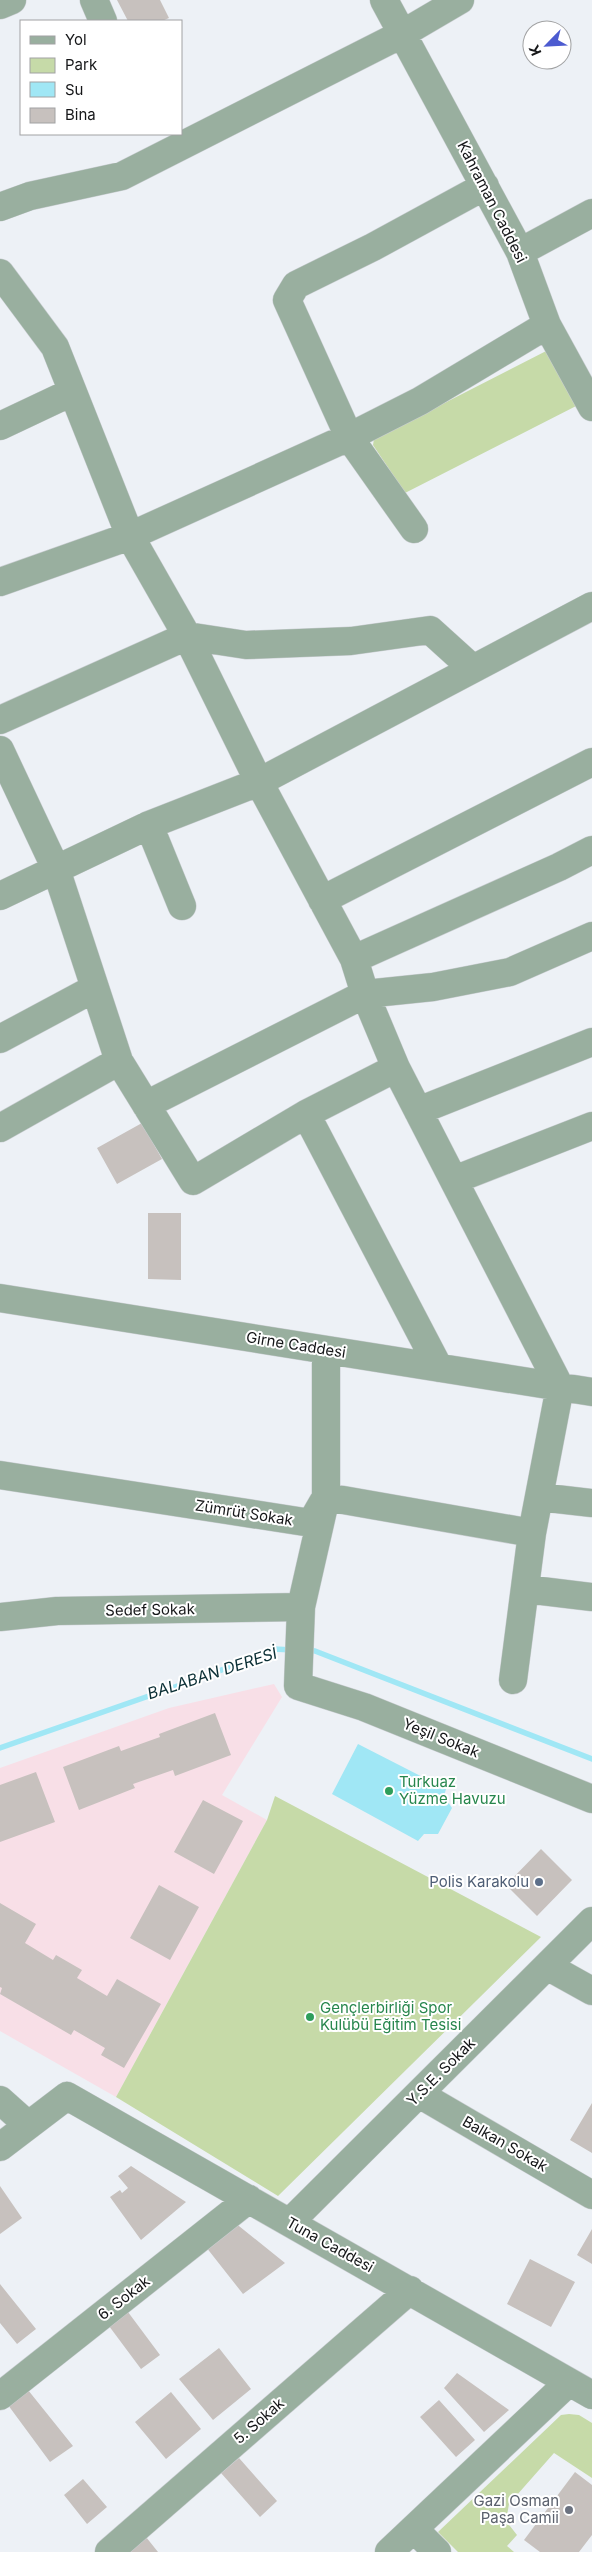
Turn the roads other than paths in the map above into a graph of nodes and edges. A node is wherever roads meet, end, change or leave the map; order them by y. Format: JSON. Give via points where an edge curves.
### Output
{"nodes":[{"id":1,"x":12,"y":0,"type":"edge"},
{"id":2,"x":94,"y":0,"type":"edge"},
{"id":3,"x":384,"y":0,"type":"edge"},
{"id":4,"x":460,"y":0,"type":"edge"},
{"id":5,"x":0,"y":5,"type":"edge"},
{"id":6,"x":103,"y":20,"type":"edge"},
{"id":7,"x":402,"y":34,"type":"junction"},
{"id":8,"x":182,"y":132,"type":"edge"},
{"id":9,"x":176,"y":135,"type":"edge"},
{"id":10,"x":156,"y":144,"type":"edge"},
{"id":11,"x":485,"y":186,"type":"junction"},
{"id":12,"x":0,"y":207,"type":"edge"},
{"id":13,"x":592,"y":213,"type":"edge"},
{"id":14,"x":520,"y":252,"type":"junction"},
{"id":15,"x":1,"y":275,"type":"edge"},
{"id":16,"x":547,"y":325,"type":"junction"},
{"id":17,"x":72,"y":392,"type":"junction"},
{"id":18,"x":592,"y":407,"type":"edge"},
{"id":19,"x":0,"y":426,"type":"edge"},
{"id":20,"x":349,"y":437,"type":"junction"},
{"id":21,"x":414,"y":529,"type":"dead end"},
{"id":22,"x":130,"y":536,"type":"junction"},
{"id":23,"x":0,"y":582,"type":"edge"},
{"id":24,"x":592,"y":606,"type":"edge"},
{"id":25,"x":187,"y":636,"type":"junction"},
{"id":26,"x":472,"y":668,"type":"junction"},
{"id":27,"x":0,"y":720,"type":"edge"},
{"id":28,"x":0,"y":750,"type":"edge"},
{"id":29,"x":592,"y":762,"type":"edge"},
{"id":30,"x":259,"y":782,"type":"junction"},
{"id":31,"x":149,"y":825,"type":"junction"},
{"id":32,"x":592,"y":850,"type":"edge"},
{"id":33,"x":56,"y":869,"type":"junction"},
{"id":34,"x":0,"y":896,"type":"edge"},
{"id":35,"x":322,"y":900,"type":"junction"},
{"id":36,"x":182,"y":906,"type":"dead end"},
{"id":37,"x":592,"y":936,"type":"edge"},
{"id":38,"x":354,"y":959,"type":"junction"},
{"id":39,"x":95,"y":988,"type":"junction"},
{"id":40,"x":365,"y":994,"type":"junction"},
{"id":41,"x":0,"y":1039,"type":"edge"},
{"id":42,"x":592,"y":1042,"type":"edge"},
{"id":43,"x":119,"y":1061,"type":"junction"},
{"id":44,"x":396,"y":1068,"type":"junction"},
{"id":45,"x":146,"y":1105,"type":"junction"},
{"id":46,"x":418,"y":1111,"type":"junction"},
{"id":47,"x":306,"y":1114,"type":"junction"},
{"id":48,"x":592,"y":1126,"type":"edge"},
{"id":49,"x":0,"y":1128,"type":"edge"},
{"id":50,"x":454,"y":1180,"type":"junction"},
{"id":51,"x":0,"y":1298,"type":"edge"},
{"id":52,"x":326,"y":1350,"type":"junction"},
{"id":53,"x":439,"y":1368,"type":"junction"},
{"id":54,"x":560,"y":1387,"type":"junction"},
{"id":55,"x":592,"y":1392,"type":"edge"},
{"id":56,"x":0,"y":1476,"type":"edge"},
{"id":57,"x":326,"y":1497,"type":"junction"},
{"id":58,"x":539,"y":1497,"type":"junction"},
{"id":59,"x":592,"y":1503,"type":"edge"},
{"id":60,"x":532,"y":1533,"type":"junction"},
{"id":61,"x":525,"y":1589,"type":"junction"},
{"id":62,"x":592,"y":1597,"type":"edge"},
{"id":63,"x":0,"y":1617,"type":"edge"},
{"id":64,"x":300,"y":1618,"type":"junction"},
{"id":65,"x":513,"y":1680,"type":"dead end"},
{"id":66,"x":592,"y":1799,"type":"edge"},
{"id":67,"x":592,"y":1921,"type":"edge"},
{"id":68,"x":547,"y":1966,"type":"junction"},
{"id":69,"x":592,"y":1992,"type":"edge"},
{"id":70,"x":419,"y":2094,"type":"junction"},
{"id":71,"x":0,"y":2100,"type":"edge"},
{"id":72,"x":28,"y":2125,"type":"junction"},
{"id":73,"x":0,"y":2147,"type":"edge"},
{"id":74,"x":592,"y":2195,"type":"edge"},
{"id":75,"x":249,"y":2199,"type":"junction"},
{"id":76,"x":290,"y":2222,"type":"junction"},
{"id":77,"x":410,"y":2290,"type":"junction"},
{"id":78,"x":580,"y":2389,"type":"edge"},
{"id":79,"x":0,"y":2396,"type":"edge"},
{"id":80,"x":414,"y":2529,"type":"junction"},
{"id":81,"x":109,"y":2552,"type":"edge"},
{"id":82,"x":389,"y":2552,"type":"edge"},
{"id":83,"x":437,"y":2552,"type":"edge"}],
"edges":[{"from":1,"to":5,"type":"street"},
{"from":2,"to":6,"type":"street"},
{"from":3,"to":7,"type":"street","name":"Kahraman Caddesi"},
{"from":4,"to":7,"type":"street"},
{"from":7,"to":8,"type":"street"},
{"from":7,"to":11,"type":"street","name":"Kahraman Caddesi"},
{"from":9,"to":10,"type":"street"},
{"from":10,"to":12,"type":"street","via":[[122,176],[30,196]]},
{"from":11,"to":14,"type":"street","name":"Kahraman Caddesi"},
{"from":11,"to":20,"type":"street","via":[[296,286],[287,300]]},
{"from":13,"to":14,"type":"street"},
{"from":14,"to":16,"type":"street","name":"Kahraman Caddesi"},
{"from":15,"to":17,"type":"street","via":[[55,347]]},
{"from":16,"to":18,"type":"street","name":"Kahraman Caddesi"},
{"from":16,"to":20,"type":"street","via":[[420,401]]},
{"from":17,"to":19,"type":"street"},
{"from":17,"to":22,"type":"street"},
{"from":20,"to":21,"type":"street"},
{"from":20,"to":22,"type":"street"},
{"from":22,"to":23,"type":"street"},
{"from":22,"to":25,"type":"street"},
{"from":24,"to":26,"type":"street"},
{"from":25,"to":26,"type":"street","via":[[246,645],[351,641],[430,630]]},
{"from":25,"to":27,"type":"street"},
{"from":25,"to":30,"type":"street"},
{"from":26,"to":30,"type":"street"},
{"from":28,"to":33,"type":"street"},
{"from":29,"to":35,"type":"street"},
{"from":30,"to":31,"type":"street"},
{"from":30,"to":35,"type":"street"},
{"from":31,"to":33,"type":"street"},
{"from":31,"to":36,"type":"street"},
{"from":32,"to":38,"type":"street","via":[[559,868]]},
{"from":33,"to":34,"type":"street"},
{"from":33,"to":39,"type":"street"},
{"from":35,"to":38,"type":"street"},
{"from":37,"to":40,"type":"street","via":[[510,972],[433,987]]},
{"from":38,"to":40,"type":"street"},
{"from":39,"to":41,"type":"street"},
{"from":39,"to":43,"type":"street"},
{"from":40,"to":44,"type":"street"},
{"from":40,"to":45,"type":"street"},
{"from":42,"to":46,"type":"street"},
{"from":43,"to":45,"type":"street"},
{"from":43,"to":49,"type":"street"},
{"from":44,"to":46,"type":"street"},
{"from":44,"to":47,"type":"street"},
{"from":45,"to":47,"type":"street","via":[[193,1181]]},
{"from":46,"to":50,"type":"street"},
{"from":47,"to":53,"type":"street"},
{"from":48,"to":50,"type":"street"},
{"from":50,"to":54,"type":"street"},
{"from":51,"to":52,"type":"street","name":"Girne Caddesi"},
{"from":52,"to":53,"type":"street","name":"Girne Caddesi"},
{"from":52,"to":57,"type":"street"},
{"from":53,"to":54,"type":"street","name":"Girne Caddesi"},
{"from":54,"to":55,"type":"street","name":"Girne Caddesi"},
{"from":54,"to":58,"type":"street"},
{"from":56,"to":57,"type":"street","name":"Zümrüt Sokak","via":[[311,1523]]},
{"from":57,"to":60,"type":"street"},
{"from":57,"to":64,"type":"street"},
{"from":58,"to":59,"type":"street"},
{"from":58,"to":60,"type":"street"},
{"from":60,"to":61,"type":"street"},
{"from":61,"to":62,"type":"street"},
{"from":61,"to":65,"type":"street"},
{"from":63,"to":64,"type":"street","name":"Sedef Sokak","via":[[57,1611]]},
{"from":64,"to":66,"type":"street","name":"Yeşil Sokak","via":[[298,1686],[364,1706]]},
{"from":67,"to":68,"type":"street","name":"Y.S.E. Sokak"},
{"from":68,"to":69,"type":"street"},
{"from":68,"to":70,"type":"street","name":"Y.S.E. Sokak"},
{"from":70,"to":74,"type":"street","name":"Balkan Sokak"},
{"from":70,"to":76,"type":"street","name":"Y.S.E. Sokak"},
{"from":71,"to":72,"type":"street"},
{"from":72,"to":73,"type":"street"},
{"from":72,"to":75,"type":"street","name":"Tuna Caddesi","via":[[67,2096]]},
{"from":75,"to":76,"type":"street","name":"Tuna Caddesi"},
{"from":75,"to":79,"type":"street","name":"6. Sokak"},
{"from":76,"to":77,"type":"street","name":"Tuna Caddesi"},
{"from":77,"to":78,"type":"street","name":"Tuna Caddesi"},
{"from":77,"to":81,"type":"street","name":"5. Sokak"},
{"from":78,"to":80,"type":"street"},
{"from":80,"to":82,"type":"street"},
{"from":80,"to":83,"type":"street"}]}
